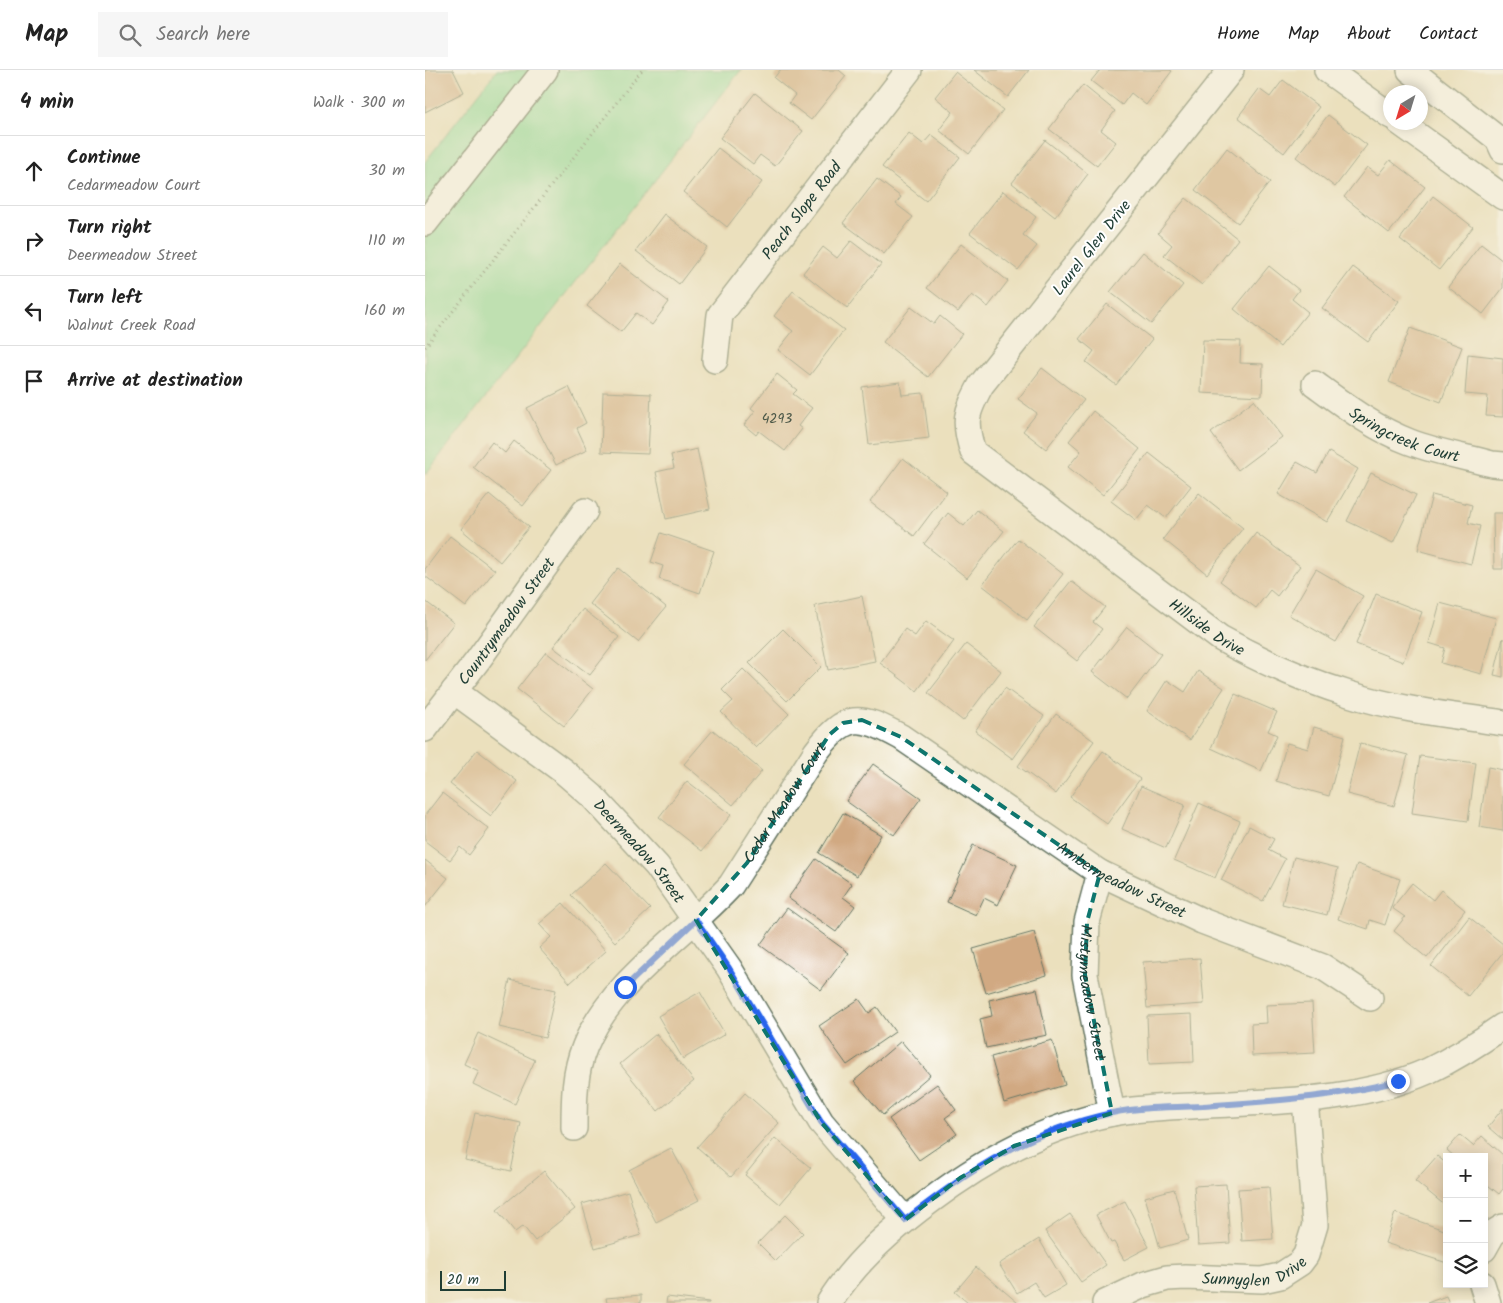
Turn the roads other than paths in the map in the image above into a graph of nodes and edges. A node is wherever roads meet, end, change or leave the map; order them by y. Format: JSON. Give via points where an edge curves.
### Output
{"nodes":[{"id":1,"x":545,"y":70,"type":"edge"},
{"id":2,"x":909,"y":70,"type":"edge"},
{"id":3,"x":1231,"y":70,"type":"edge"},
{"id":4,"x":1327,"y":70,"type":"edge"},
{"id":5,"x":1410,"y":70,"type":"edge"},
{"id":6,"x":1383,"y":110,"type":"edge"},
{"id":7,"x":1410,"y":130,"type":"edge"},
{"id":8,"x":1503,"y":150,"type":"edge"},
{"id":9,"x":1503,"y":196,"type":"edge"},
{"id":10,"x":425,"y":223,"type":"edge"},
{"id":11,"x":715,"y":360,"type":"dead end"},
{"id":12,"x":1315,"y":384,"type":"dead end"},
{"id":13,"x":966,"y":430,"type":"joint"},
{"id":14,"x":1503,"y":465,"type":"edge"},
{"id":15,"x":585,"y":511,"type":"dead end"},
{"id":16,"x":454,"y":691,"type":"junction"},
{"id":17,"x":1503,"y":723,"type":"edge"},
{"id":18,"x":425,"y":729,"type":"edge"},
{"id":19,"x":890,"y":731,"type":"joint"},
{"id":20,"x":1100,"y":873,"type":"junction"},
{"id":21,"x":696,"y":920,"type":"junction"},
{"id":22,"x":1369,"y":998,"type":"dead end"},
{"id":23,"x":1503,"y":1026,"type":"edge"},
{"id":24,"x":1305,"y":1099,"type":"junction"},
{"id":25,"x":1112,"y":1113,"type":"junction"},
{"id":26,"x":574,"y":1128,"type":"dead end"},
{"id":27,"x":905,"y":1220,"type":"junction"},
{"id":28,"x":1503,"y":1227,"type":"edge"},
{"id":29,"x":1487,"y":1243,"type":"edge"},
{"id":30,"x":1483,"y":1288,"type":"edge"},
{"id":31,"x":829,"y":1303,"type":"edge"},
{"id":32,"x":1105,"y":1303,"type":"edge"},
{"id":33,"x":1488,"y":1303,"type":"edge"}],
"edges":[{"from":1,"to":10,"type":"street"},
{"from":2,"to":11,"type":"street","name":"Peach Slope Road","via":[[720,315]]},
{"from":3,"to":13,"type":"street","name":"Laurel Glen Drive","via":[[981,385],[966,418]]},
{"from":4,"to":6,"type":"street"},
{"from":5,"to":8,"type":"street","via":[[1497,138]]},
{"from":7,"to":9,"type":"street"},
{"from":12,"to":14,"type":"street","name":"Springcreek Court","via":[[1350,409],[1411,442]]},
{"from":13,"to":17,"type":"street","name":"Hillside Drive","via":[[978,458],[1220,638],[1295,675],[1350,695],[1395,706]]},
{"from":15,"to":16,"type":"street","name":"Countrymeadow Street"},
{"from":16,"to":18,"type":"street","name":"Countrymeadow Street"},
{"from":16,"to":21,"type":"street","name":"Deermeadow Street","via":[[592,796],[657,866]]},
{"from":19,"to":20,"type":"street","name":"Ambermeadow Street"},
{"from":19,"to":21,"type":"street","name":"Cedar Meadow Court","via":[[862,720],[843,723],[836,728],[816,752],[736,878]]},
{"from":20,"to":22,"type":"street","name":"Ambermeadow Street","via":[[1202,921],[1323,966]]},
{"from":20,"to":25,"type":"street","name":"Mistymeadow Street","via":[[1085,937],[1085,975]]},
{"from":21,"to":26,"type":"street","name":"Cedar Meadow Court","via":[[625,987],[598,1021],[581,1060],[575,1089]]},
{"from":21,"to":27,"type":"street","name":"Deermeadow Street","via":[[729,968],[821,1122]]},
{"from":23,"to":24,"type":"street","via":[[1467,1051],[1427,1071],[1358,1092]]},
{"from":24,"to":25,"type":"street"},
{"from":24,"to":32,"type":"street","name":"Sunnyglen Drive","via":[[1315,1225],[1306,1255],[1300,1263],[1280,1276],[1262,1280],[1167,1278]]},
{"from":25,"to":27,"type":"street","via":[[1059,1128],[1014,1146],[960,1178]]},
{"from":27,"to":31,"type":"street","via":[[867,1256]]},
{"from":28,"to":29,"type":"street","via":[[1493,1233]]},
{"from":30,"to":33,"type":"street"}]}
